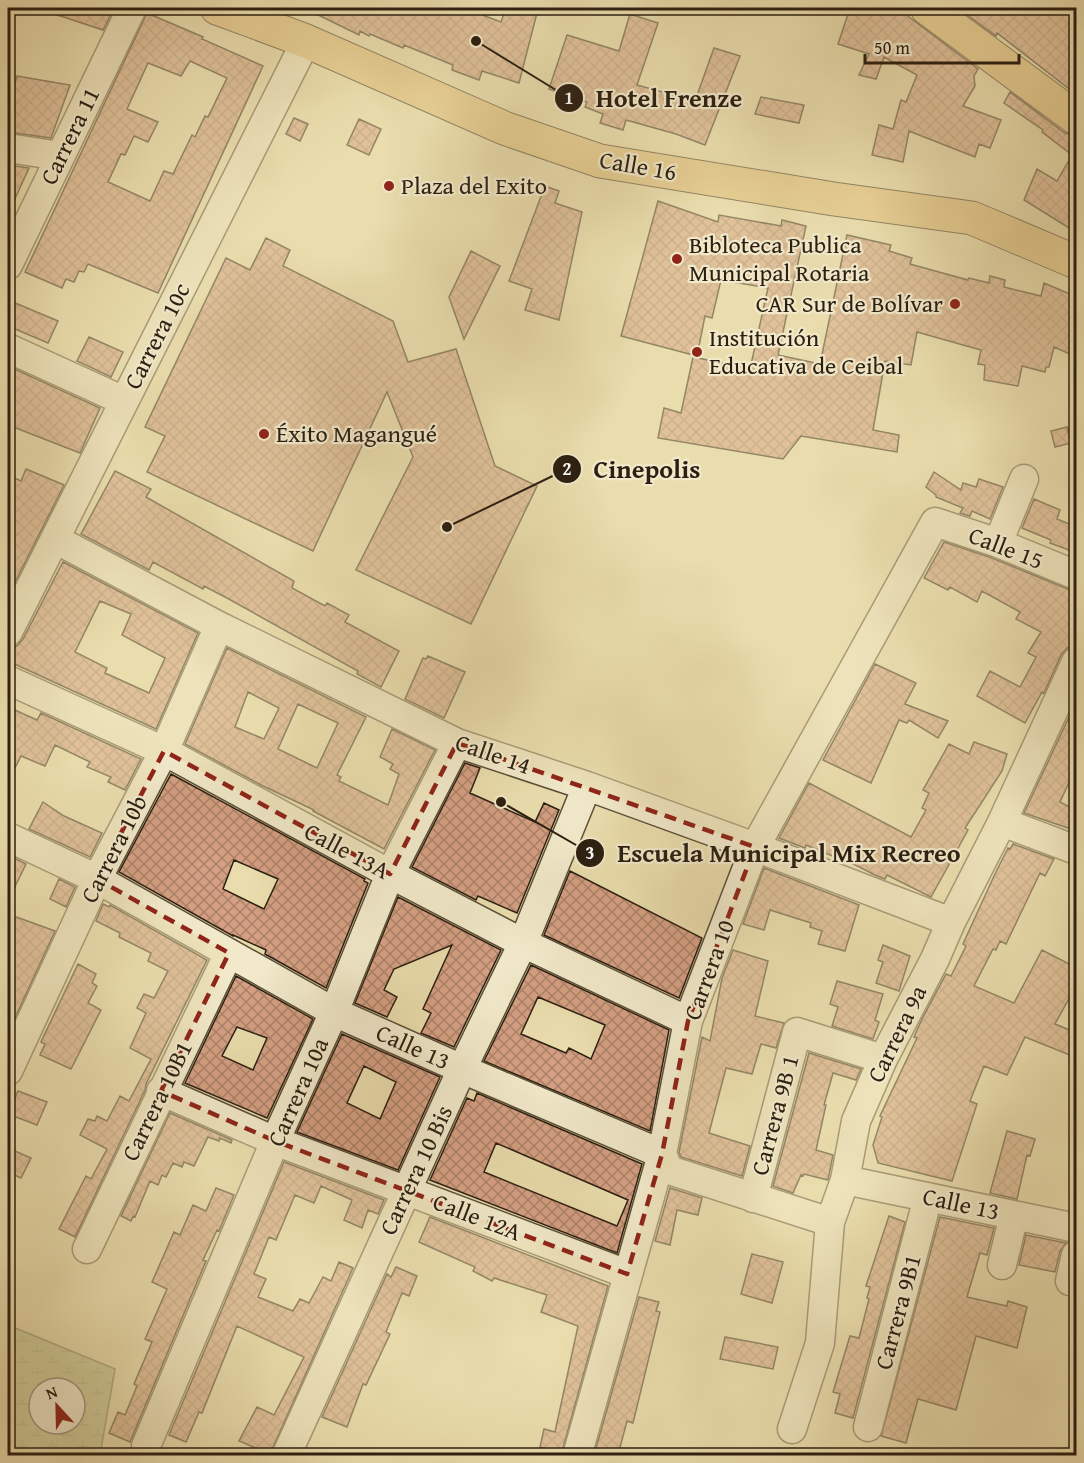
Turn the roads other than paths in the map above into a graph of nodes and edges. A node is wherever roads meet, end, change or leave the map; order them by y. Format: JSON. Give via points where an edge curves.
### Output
{"nodes":[{"id":1,"x":132,"y":8,"type":"edge"},
{"id":2,"x":217,"y":8,"type":"edge"},
{"id":3,"x":927,"y":8,"type":"edge"},
{"id":4,"x":266,"y":16,"type":"edge"},
{"id":5,"x":306,"y":41,"type":"junction"},
{"id":6,"x":1077,"y":118,"type":"edge"},
{"id":7,"x":8,"y":148,"type":"edge"},
{"id":8,"x":60,"y":156,"type":"junction"},
{"id":9,"x":1073,"y":253,"type":"edge"},
{"id":10,"x":8,"y":265,"type":"edge"},
{"id":11,"x":8,"y":348,"type":"edge"},
{"id":12,"x":124,"y":401,"type":"junction"},
{"id":13,"x":1024,"y":479,"type":"dead end"},
{"id":14,"x":935,"y":522,"type":"joint"},
{"id":15,"x":55,"y":539,"type":"junction"},
{"id":16,"x":998,"y":543,"type":"junction"},
{"id":17,"x":1077,"y":575,"type":"edge"},
{"id":18,"x":219,"y":626,"type":"junction"},
{"id":19,"x":8,"y":632,"type":"edge"},
{"id":20,"x":1077,"y":662,"type":"edge"},
{"id":21,"x":8,"y":680,"type":"edge"},
{"id":22,"x":457,"y":743,"type":"junction"},
{"id":23,"x":164,"y":751,"type":"junction"},
{"id":24,"x":587,"y":786,"type":"junction"},
{"id":25,"x":1002,"y":822,"type":"junction"},
{"id":26,"x":8,"y":837,"type":"edge"},
{"id":27,"x":755,"y":847,"type":"junction"},
{"id":28,"x":1077,"y":850,"type":"edge"},
{"id":29,"x":390,"y":874,"type":"junction"},
{"id":30,"x":97,"y":879,"type":"junction"},
{"id":31,"x":951,"y":922,"type":"junction"},
{"id":32,"x":523,"y":943,"type":"junction"},
{"id":33,"x":228,"y":953,"type":"junction"},
{"id":34,"x":334,"y":1012,"type":"junction"},
{"id":35,"x":688,"y":1020,"type":"junction"},
{"id":36,"x":883,"y":1059,"type":"junction"},
{"id":37,"x":462,"y":1069,"type":"junction"},
{"id":38,"x":8,"y":1071,"type":"edge"},
{"id":39,"x":161,"y":1090,"type":"junction"},
{"id":40,"x":275,"y":1141,"type":"junction"},
{"id":41,"x":662,"y":1154,"type":"junction"},
{"id":42,"x":845,"y":1180,"type":"junction"},
{"id":43,"x":406,"y":1191,"type":"junction"},
{"id":44,"x":928,"y":1197,"type":"junction"},
{"id":45,"x":753,"y":1198,"type":"junction"},
{"id":46,"x":1014,"y":1215,"type":"junction"},
{"id":47,"x":830,"y":1222,"type":"junction"},
{"id":48,"x":1077,"y":1228,"type":"edge"},
{"id":49,"x":87,"y":1249,"type":"dead end"},
{"id":50,"x":1002,"y":1265,"type":"dead end"},
{"id":51,"x":627,"y":1274,"type":"junction"},
{"id":52,"x":868,"y":1427,"type":"dead end"},
{"id":53,"x":792,"y":1429,"type":"dead end"},
{"id":54,"x":146,"y":1446,"type":"dead end"},
{"id":55,"x":286,"y":1455,"type":"edge"},
{"id":56,"x":577,"y":1455,"type":"edge"}],
"edges":[{"from":1,"to":8,"type":"street","name":"Carrera 11"},
{"from":2,"to":4,"type":"main road","name":"Calle 16"},
{"from":3,"to":6,"type":"main road"},
{"from":4,"to":5,"type":"main road","name":"Calle 16"},
{"from":5,"to":9,"type":"main road","name":"Calle 16","via":[[504,128],[600,161],[972,218]]},
{"from":5,"to":12,"type":"street","name":"Carrera 10c"},
{"from":7,"to":8,"type":"street"},
{"from":8,"to":10,"type":"street","name":"Carrera 11"},
{"from":11,"to":12,"type":"street"},
{"from":12,"to":15,"type":"street","name":"Carrera 10c"},
{"from":13,"to":16,"type":"street"},
{"from":14,"to":16,"type":"street","name":"Calle 15"},
{"from":14,"to":27,"type":"street","name":"Carrera 10"},
{"from":15,"to":18,"type":"street","name":"Calle 14"},
{"from":15,"to":19,"type":"street","name":"Carrera 10c"},
{"from":16,"to":17,"type":"street","name":"Calle 15"},
{"from":18,"to":22,"type":"street","name":"Calle 14"},
{"from":18,"to":23,"type":"street","name":"Carrera 10b"},
{"from":20,"to":25,"type":"street","name":"Carrera 9a"},
{"from":21,"to":23,"type":"street","name":"Calle 13A"},
{"from":22,"to":24,"type":"street","name":"Calle 14"},
{"from":22,"to":29,"type":"street","name":"Carrera 10a"},
{"from":23,"to":29,"type":"street","name":"Calle 13A"},
{"from":23,"to":30,"type":"street","name":"Carrera 10b"},
{"from":24,"to":27,"type":"street","name":"Calle 14"},
{"from":24,"to":32,"type":"street","name":"Carrera 10 Bis"},
{"from":25,"to":28,"type":"street"},
{"from":25,"to":31,"type":"street","name":"Carrera 9a"},
{"from":26,"to":30,"type":"street","name":"Calle 13"},
{"from":27,"to":31,"type":"street","name":"Calle 14"},
{"from":27,"to":35,"type":"street","name":"Carrera 10"},
{"from":29,"to":32,"type":"street","name":"Calle 13A"},
{"from":29,"to":34,"type":"street","name":"Carrera 10a"},
{"from":30,"to":33,"type":"street","name":"Calle 13"},
{"from":30,"to":38,"type":"street","name":"Carrera 10b"},
{"from":31,"to":36,"type":"street","name":"Carrera 9a"},
{"from":32,"to":35,"type":"street","name":"Calle 13A"},
{"from":32,"to":37,"type":"street","name":"Carrera 10 Bis"},
{"from":33,"to":34,"type":"street","name":"Calle 13"},
{"from":33,"to":39,"type":"street","name":"Carrera 10B1"},
{"from":34,"to":37,"type":"street","name":"Calle 13"},
{"from":34,"to":40,"type":"street","name":"Carrera 10a"},
{"from":35,"to":41,"type":"street","name":"Carrera 10"},
{"from":36,"to":42,"type":"street","name":"Carrera 9a","via":[[856,1121]]},
{"from":36,"to":45,"type":"street","name":"Carrera 9B 1","via":[[797,1032]]},
{"from":37,"to":41,"type":"street","name":"Calle 13"},
{"from":37,"to":43,"type":"street","name":"Carrera 10 Bis"},
{"from":39,"to":40,"type":"street","name":"Calle 12A"},
{"from":39,"to":49,"type":"street","name":"Carrera 10B1"},
{"from":40,"to":43,"type":"street","name":"Calle 12A"},
{"from":40,"to":54,"type":"street","name":"Carrera 10a"},
{"from":41,"to":45,"type":"street","name":"Calle 13","via":[[669,1170]]},
{"from":41,"to":51,"type":"street","name":"Carrera 10"},
{"from":42,"to":44,"type":"street","name":"Calle 13"},
{"from":42,"to":47,"type":"street","name":"Carrera 9a"},
{"from":43,"to":51,"type":"street","name":"Calle 12A"},
{"from":43,"to":55,"type":"street","name":"Carrera 10 Bis"},
{"from":44,"to":46,"type":"street","name":"Calle 13"},
{"from":44,"to":52,"type":"street","name":"Carrera 9B1"},
{"from":45,"to":47,"type":"street","name":"Calle 13"},
{"from":46,"to":48,"type":"street","name":"Calle 13"},
{"from":46,"to":50,"type":"street"},
{"from":47,"to":53,"type":"street","name":"Carrera 9a","via":[[820,1343]]},
{"from":51,"to":56,"type":"street","name":"Carrera 10"}]}
